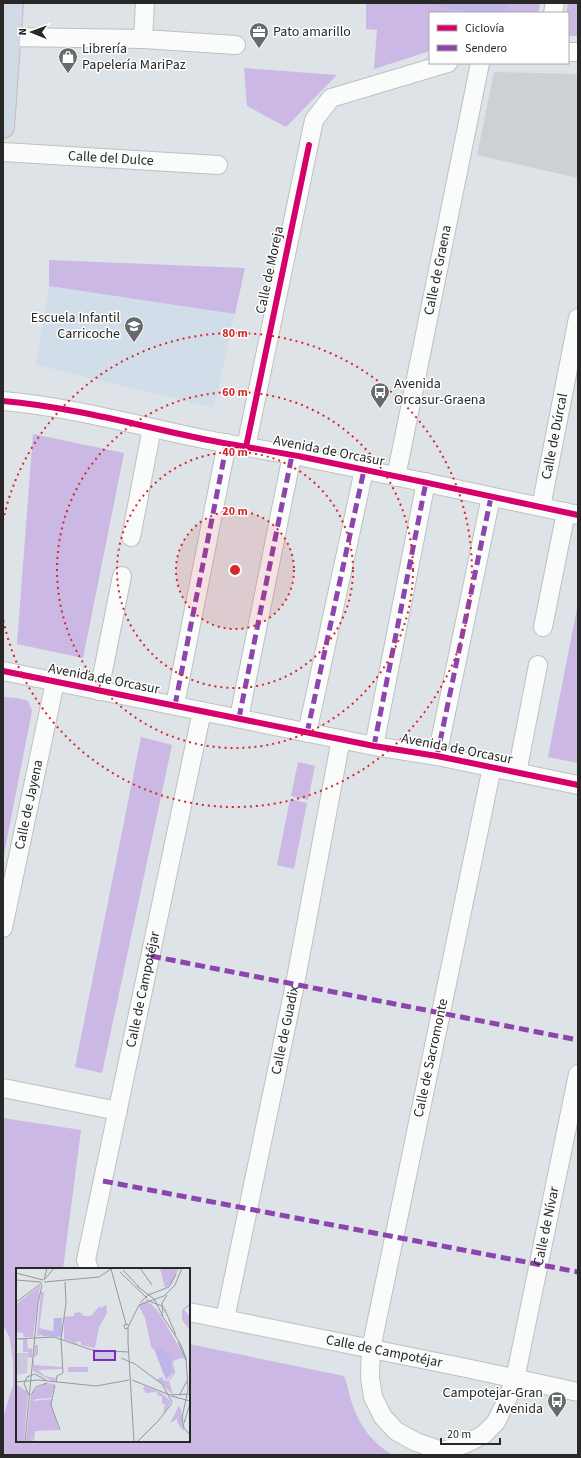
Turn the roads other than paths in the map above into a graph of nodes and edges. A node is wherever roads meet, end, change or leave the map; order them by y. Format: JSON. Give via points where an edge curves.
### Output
{"nodes":[{"id":1,"x":12,"y":3,"type":"edge"},
{"id":2,"x":145,"y":3,"type":"edge"},
{"id":3,"x":7,"y":38,"type":"edge"},
{"id":4,"x":143,"y":39,"type":"junction"},
{"id":5,"x":236,"y":45,"type":"dead end"},
{"id":6,"x":445,"y":64,"type":"edge"},
{"id":7,"x":480,"y":64,"type":"edge"},
{"id":8,"x":3,"y":127,"type":"edge"},
{"id":9,"x":3,"y":152,"type":"edge"},
{"id":10,"x":218,"y":165,"type":"dead end"},
{"id":11,"x":578,"y":318,"type":"edge"},
{"id":12,"x":3,"y":401,"type":"edge"},
{"id":13,"x":152,"y":428,"type":"junction"},
{"id":14,"x":227,"y":444,"type":"junction"},
{"id":15,"x":246,"y":447,"type":"junction"},
{"id":16,"x":292,"y":455,"type":"junction"},
{"id":17,"x":364,"y":470,"type":"junction"},
{"id":18,"x":396,"y":477,"type":"junction"},
{"id":19,"x":426,"y":482,"type":"junction"},
{"id":20,"x":491,"y":497,"type":"junction"},
{"id":21,"x":541,"y":507,"type":"junction"},
{"id":22,"x":572,"y":514,"type":"edge"},
{"id":23,"x":131,"y":537,"type":"dead end"},
{"id":24,"x":122,"y":576,"type":"dead end"},
{"id":25,"x":543,"y":627,"type":"dead end"},
{"id":26,"x":538,"y":665,"type":"dead end"},
{"id":27,"x":3,"y":671,"type":"edge"},
{"id":28,"x":55,"y":682,"type":"junction"},
{"id":29,"x":100,"y":691,"type":"junction"},
{"id":30,"x":175,"y":705,"type":"junction"},
{"id":31,"x":202,"y":710,"type":"junction"},
{"id":32,"x":239,"y":718,"type":"junction"},
{"id":33,"x":307,"y":733,"type":"junction"},
{"id":34,"x":341,"y":739,"type":"junction"},
{"id":35,"x":374,"y":746,"type":"junction"},
{"id":36,"x":437,"y":756,"type":"junction"},
{"id":37,"x":492,"y":767,"type":"junction"},
{"id":38,"x":517,"y":773,"type":"junction"},
{"id":39,"x":578,"y":785,"type":"edge"},
{"id":40,"x":3,"y":928,"type":"edge"},
{"id":41,"x":578,"y":1074,"type":"edge"},
{"id":42,"x":3,"y":1088,"type":"edge"},
{"id":43,"x":118,"y":1111,"type":"junction"},
{"id":44,"x":89,"y":1268,"type":"edge"},
{"id":45,"x":190,"y":1312,"type":"edge"},
{"id":46,"x":225,"y":1319,"type":"junction"},
{"id":47,"x":371,"y":1349,"type":"junction"},
{"id":48,"x":515,"y":1379,"type":"junction"},
{"id":49,"x":578,"y":1392,"type":"edge"},
{"id":50,"x":442,"y":1453,"type":"edge"}],
"edges":[{"from":1,"to":3,"type":"main road"},
{"from":2,"to":4,"type":"street"},
{"from":3,"to":4,"type":"street"},
{"from":3,"to":8,"type":"main road"},
{"from":4,"to":5,"type":"street"},
{"from":6,"to":15,"type":"street","name":"Calle de Moreja","via":[[331,98],[314,120]]},
{"from":7,"to":18,"type":"street","name":"Calle de Graena"},
{"from":9,"to":10,"type":"street","name":"Calle del Dulce"},
{"from":11,"to":21,"type":"street","name":"Calle de Dúrcal"},
{"from":12,"to":13,"type":"street","name":"Avenida de Orcasur","via":[[43,405]]},
{"from":13,"to":14,"type":"street","name":"Avenida de Orcasur"},
{"from":13,"to":23,"type":"street"},
{"from":14,"to":15,"type":"street","name":"Avenida de Orcasur"},
{"from":14,"to":30,"type":"street","name":"Avenida de Orcasur"},
{"from":15,"to":16,"type":"street","name":"Avenida de Orcasur"},
{"from":16,"to":17,"type":"street","name":"Avenida de Orcasur"},
{"from":16,"to":32,"type":"street","name":"Avenida de Orcasur"},
{"from":17,"to":18,"type":"street","name":"Avenida de Orcasur"},
{"from":17,"to":33,"type":"street","name":"Avenida de Orcasur"},
{"from":18,"to":19,"type":"street","name":"Avenida de Orcasur"},
{"from":19,"to":20,"type":"street","name":"Avenida de Orcasur"},
{"from":19,"to":35,"type":"street"},
{"from":20,"to":21,"type":"street","name":"Avenida de Orcasur"},
{"from":20,"to":36,"type":"street","name":"Avenida de Orcasur"},
{"from":21,"to":22,"type":"street","name":"Avenida de Orcasur"},
{"from":22,"to":25,"type":"street","name":"Avenida de Orcasur"},
{"from":24,"to":29,"type":"street","name":"Avenida de Orcasur"},
{"from":26,"to":38,"type":"street","name":"Avenida de Orcasur"},
{"from":27,"to":28,"type":"street","name":"Avenida de Orcasur"},
{"from":28,"to":29,"type":"street","name":"Avenida de Orcasur"},
{"from":28,"to":40,"type":"street","name":"Calle de Jayena"},
{"from":29,"to":30,"type":"street","name":"Avenida de Orcasur"},
{"from":30,"to":31,"type":"street","name":"Avenida de Orcasur"},
{"from":31,"to":32,"type":"street","name":"Avenida de Orcasur"},
{"from":31,"to":43,"type":"street","name":"Calle de Campotéjar"},
{"from":32,"to":33,"type":"street","name":"Avenida de Orcasur"},
{"from":33,"to":34,"type":"street","name":"Avenida de Orcasur"},
{"from":34,"to":35,"type":"street","name":"Avenida de Orcasur"},
{"from":34,"to":46,"type":"street","name":"Calle de Guadix","via":[[295,984]]},
{"from":35,"to":36,"type":"street","name":"Avenida de Orcasur"},
{"from":36,"to":37,"type":"street","name":"Avenida de Orcasur"},
{"from":37,"to":38,"type":"street","name":"Avenida de Orcasur"},
{"from":37,"to":47,"type":"street","name":"Calle de Sacromonte"},
{"from":38,"to":39,"type":"street","name":"Avenida de Orcasur"},
{"from":41,"to":48,"type":"street","name":"Calle de Nívar"},
{"from":42,"to":43,"type":"street"},
{"from":43,"to":44,"type":"street","name":"Calle de Campotéjar","via":[[86,1260]]},
{"from":45,"to":46,"type":"street","name":"Calle de Campotéjar"},
{"from":46,"to":47,"type":"street","name":"Calle de Campotéjar"},
{"from":47,"to":48,"type":"street","name":"Calle de Campotéjar"},
{"from":47,"to":50,"type":"street","name":"Calle de Sacromonte","via":[[370,1378],[373,1396],[383,1417],[396,1431]]},
{"from":48,"to":49,"type":"street","name":"Calle de Campotéjar"},
{"from":48,"to":50,"type":"street","name":"Calle de Nívar","via":[[496,1422],[482,1435]]}]}
